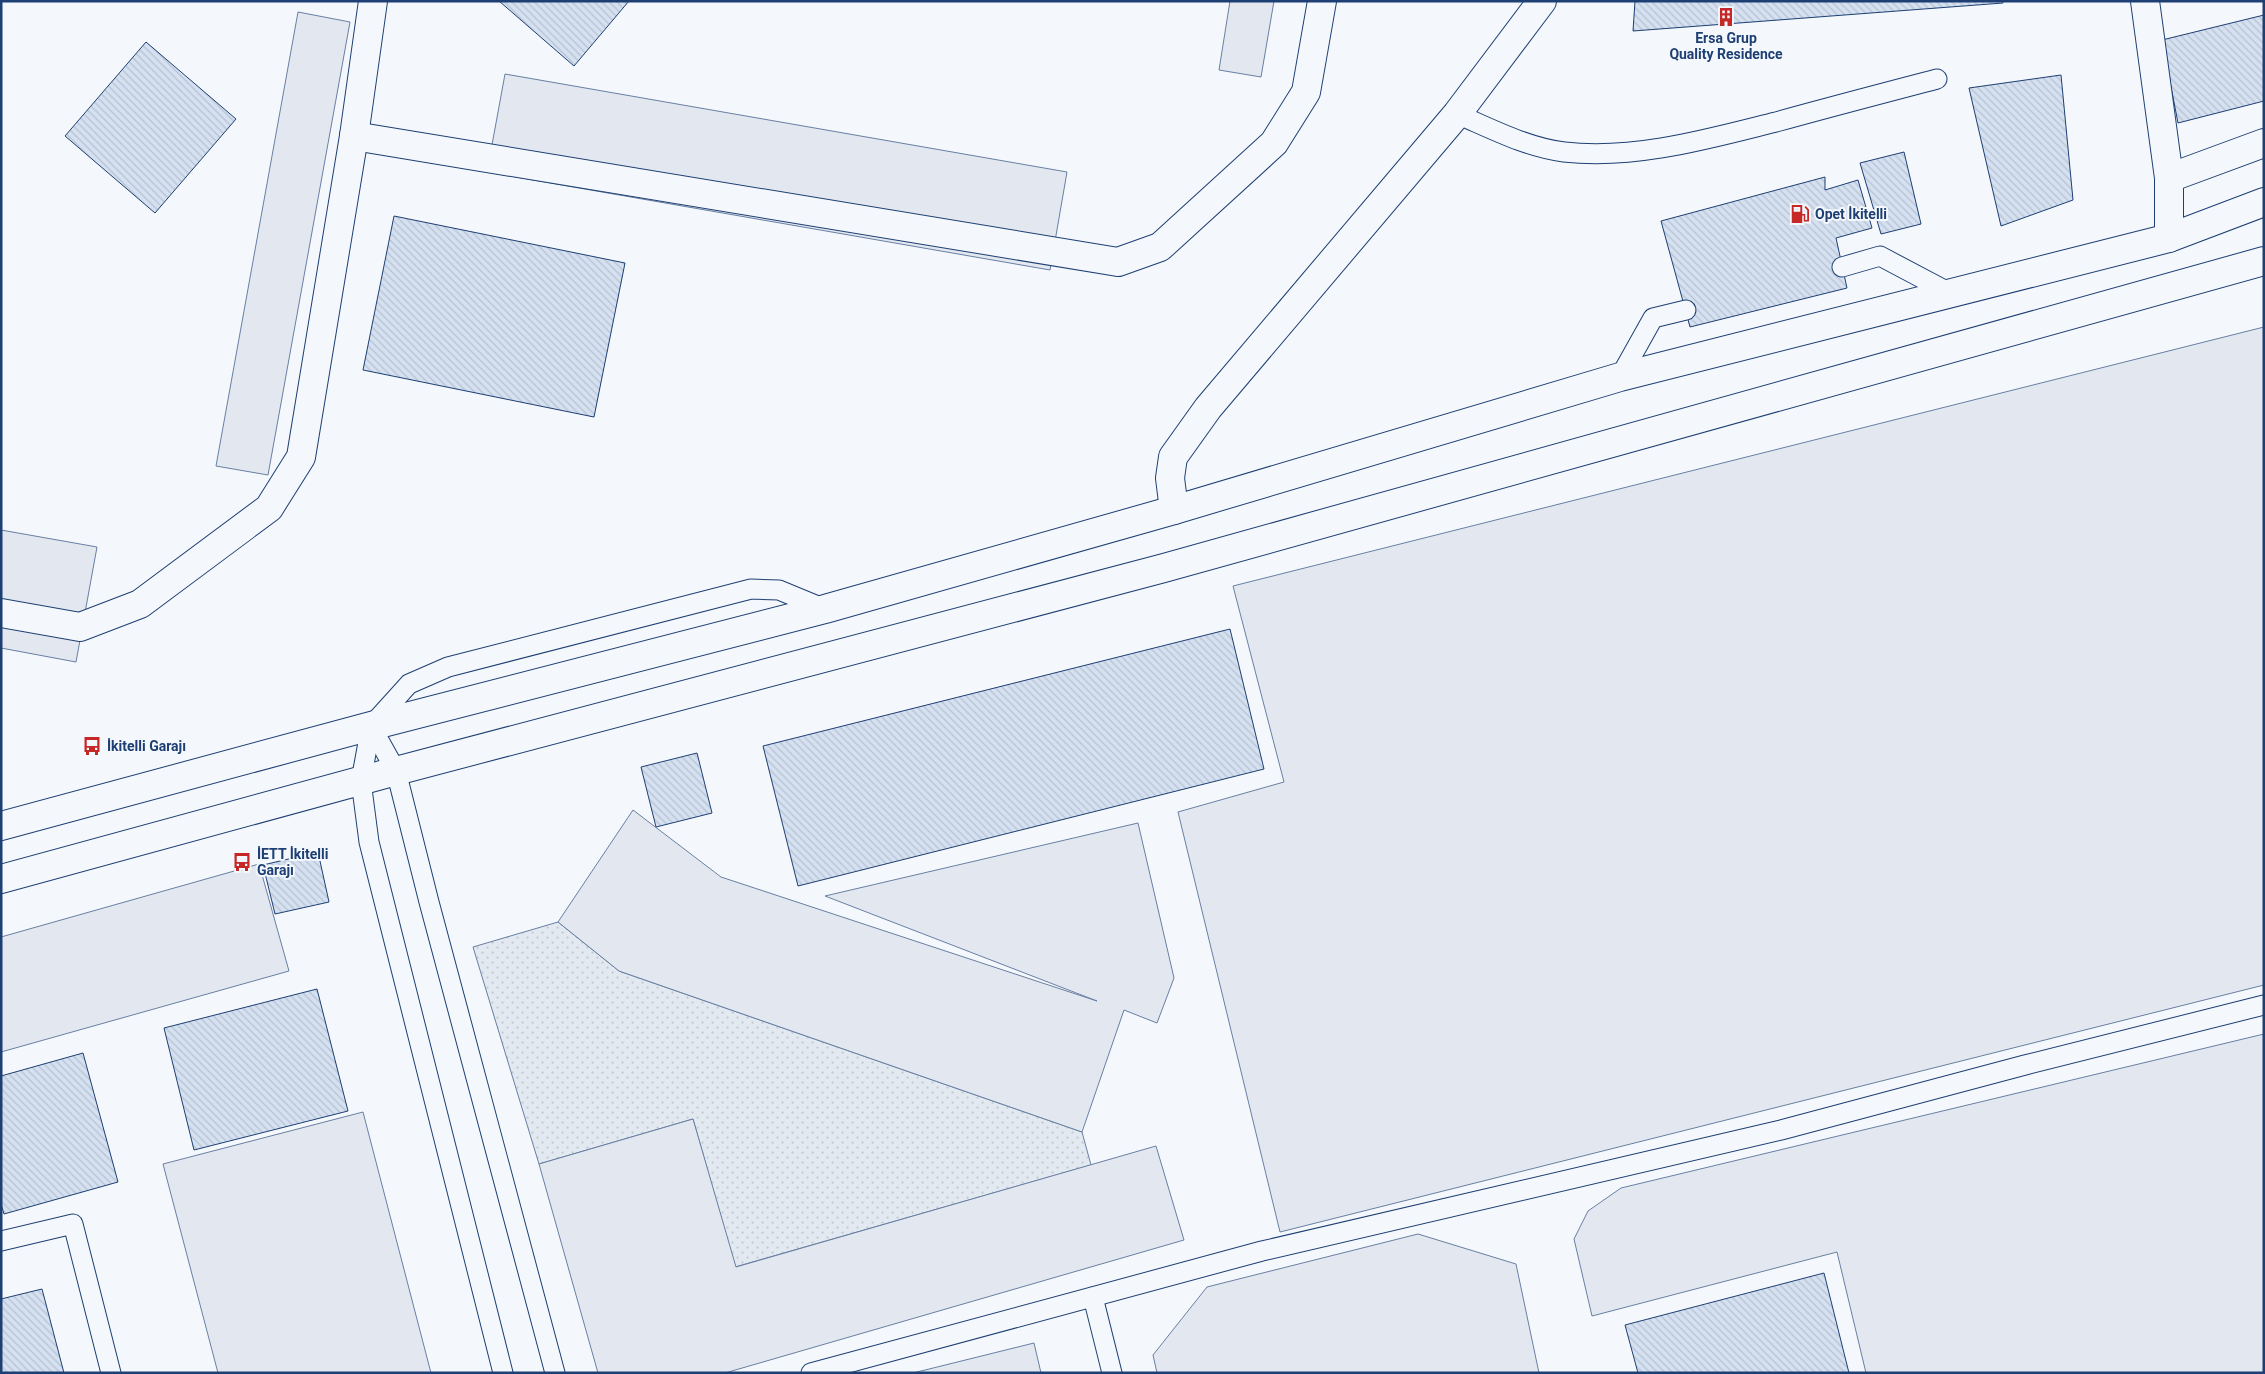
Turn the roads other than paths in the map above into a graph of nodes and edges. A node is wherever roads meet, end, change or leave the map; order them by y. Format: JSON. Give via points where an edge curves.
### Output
{"nodes":[{"id":1,"x":373,"y":1,"type":"edge"},
{"id":2,"x":1322,"y":1,"type":"edge"},
{"id":3,"x":1542,"y":1,"type":"edge"},
{"id":4,"x":2145,"y":1,"type":"edge"},
{"id":5,"x":1937,"y":79,"type":"dead end"},
{"id":6,"x":1457,"y":114,"type":"junction"},
{"id":7,"x":354,"y":136,"type":"junction"},
{"id":8,"x":2264,"y":143,"type":"edge"},
{"id":9,"x":2168,"y":178,"type":"junction"},
{"id":10,"x":2264,"y":202,"type":"edge"},
{"id":11,"x":2169,"y":238,"type":"junction"},
{"id":12,"x":2264,"y":261,"type":"edge"},
{"id":13,"x":1842,"y":267,"type":"dead end"},
{"id":14,"x":1950,"y":293,"type":"junction"},
{"id":15,"x":1686,"y":310,"type":"dead end"},
{"id":16,"x":1620,"y":377,"type":"junction"},
{"id":17,"x":1174,"y":510,"type":"junction"},
{"id":18,"x":825,"y":609,"type":"junction"},
{"id":19,"x":1,"y":613,"type":"edge"},
{"id":20,"x":371,"y":726,"type":"junction"},
{"id":21,"x":396,"y":771,"type":"junction"},
{"id":22,"x":361,"y":781,"type":"junction"},
{"id":23,"x":1,"y":826,"type":"edge"},
{"id":24,"x":1,"y":879,"type":"edge"},
{"id":25,"x":2264,"y":1005,"type":"edge"},
{"id":26,"x":1,"y":1241,"type":"edge"},
{"id":27,"x":1093,"y":1296,"type":"junction"},
{"id":28,"x":111,"y":1373,"type":"edge"},
{"id":29,"x":503,"y":1373,"type":"edge"},
{"id":30,"x":555,"y":1373,"type":"edge"},
{"id":31,"x":811,"y":1373,"type":"edge"},
{"id":32,"x":1112,"y":1373,"type":"edge"}],
"edges":[{"from":1,"to":7,"type":"main road"},
{"from":2,"to":7,"type":"main road","via":[[1306,92],[1274,143],[1160,247],[1118,262]]},
{"from":3,"to":6,"type":"main road"},
{"from":4,"to":9,"type":"main road"},
{"from":5,"to":6,"type":"lane","via":[[1700,141],[1618,153],[1590,154],[1542,147],[1522,142]]},
{"from":6,"to":17,"type":"main road","via":[[1208,408],[1174,457],[1170,478]]},
{"from":7,"to":19,"type":"main road","via":[[301,457],[269,508],[140,604],[80,628]]},
{"from":8,"to":9,"type":"main road"},
{"from":9,"to":11,"type":"main road"},
{"from":10,"to":11,"type":"main road"},
{"from":11,"to":14,"type":"main road"},
{"from":12,"to":21,"type":"main road","via":[[1174,565]]},
{"from":13,"to":14,"type":"lane","via":[[1880,256]]},
{"from":14,"to":16,"type":"main road"},
{"from":15,"to":16,"type":"lane","via":[[1653,318]]},
{"from":16,"to":17,"type":"main road"},
{"from":17,"to":18,"type":"main road"},
{"from":18,"to":20,"type":"main road"},
{"from":18,"to":20,"type":"lane","via":[[779,590],[751,589],[448,667],[409,684]]},
{"from":20,"to":21,"type":"lane"},
{"from":20,"to":22,"type":"lane"},
{"from":20,"to":23,"type":"main road"},
{"from":21,"to":22,"type":"main road"},
{"from":21,"to":30,"type":"lane"},
{"from":22,"to":24,"type":"main road"},
{"from":22,"to":29,"type":"lane","via":[[369,842]]},
{"from":25,"to":27,"type":"lane","via":[[1781,1130],[1262,1251]]},
{"from":26,"to":28,"type":"lane","via":[[73,1224]]},
{"from":27,"to":31,"type":"lane"},
{"from":27,"to":32,"type":"lane"}]}
